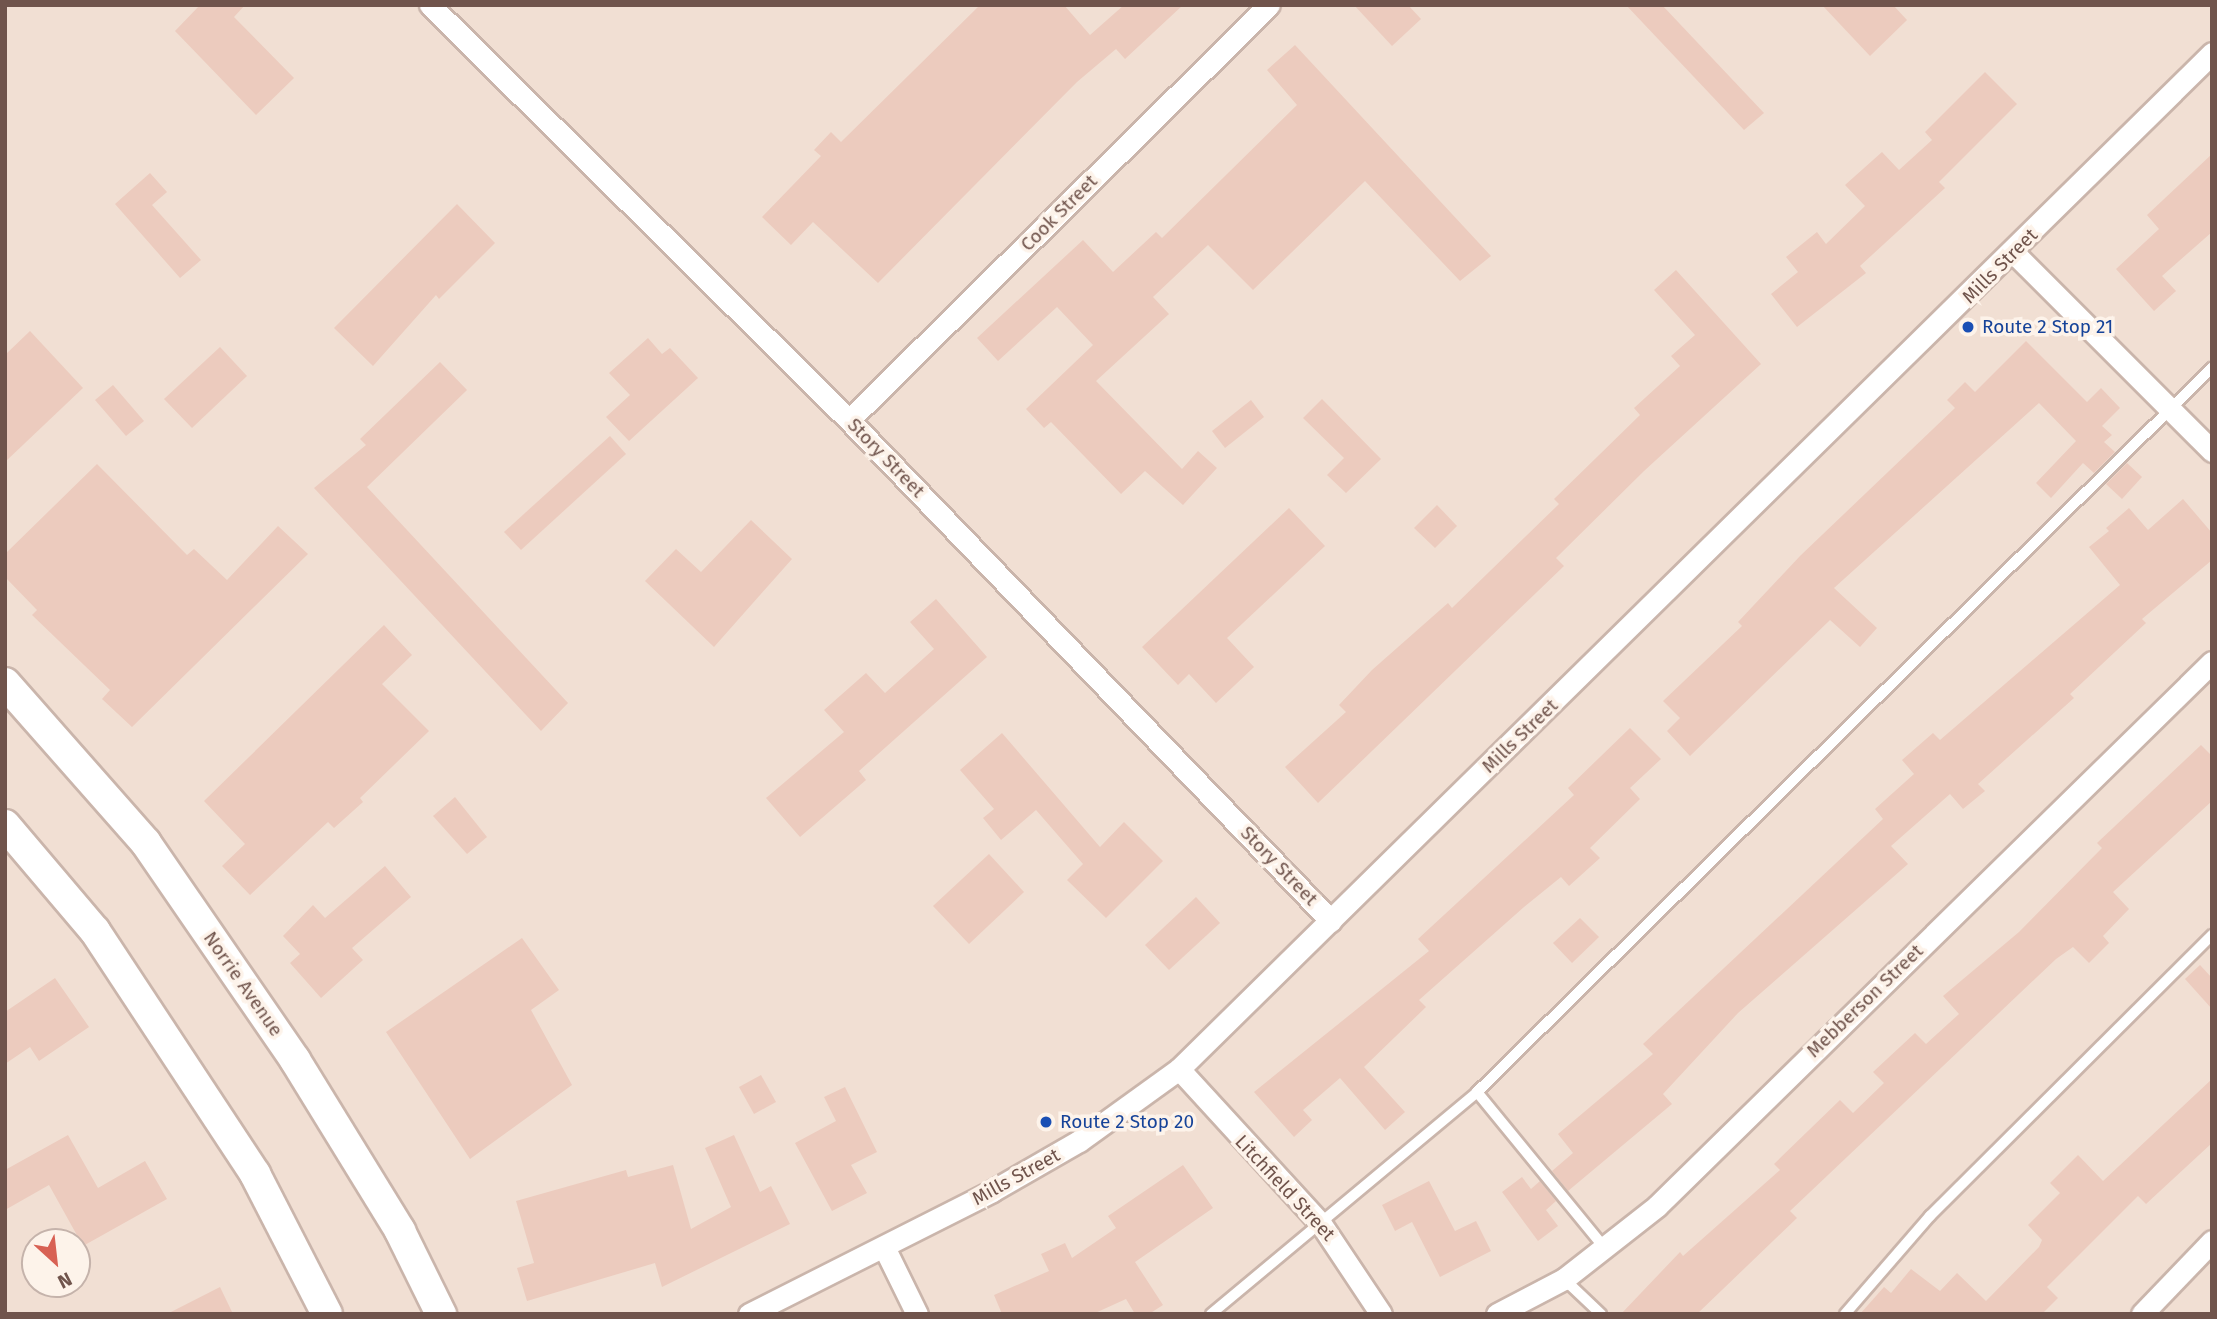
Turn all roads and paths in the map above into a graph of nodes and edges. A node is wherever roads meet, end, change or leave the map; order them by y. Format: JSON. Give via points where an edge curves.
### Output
{"nodes":[{"id":1,"x":430,"y":5,"type":"edge"},
{"id":2,"x":1269,"y":5,"type":"edge"},
{"id":3,"x":2212,"y":53,"type":"edge"},
{"id":4,"x":2014,"y":253,"type":"junction"},
{"id":5,"x":2212,"y":368,"type":"edge"},
{"id":6,"x":2170,"y":409,"type":"junction"},
{"id":7,"x":849,"y":421,"type":"junction"},
{"id":8,"x":2212,"y":451,"type":"edge"},
{"id":9,"x":2212,"y":662,"type":"edge"},
{"id":10,"x":5,"y":683,"type":"edge"},
{"id":11,"x":5,"y":825,"type":"edge"},
{"id":12,"x":1331,"y":921,"type":"junction"},
{"id":13,"x":2212,"y":935,"type":"edge"},
{"id":14,"x":1178,"y":1069,"type":"junction"},
{"id":15,"x":1477,"y":1092,"type":"junction"},
{"id":16,"x":1321,"y":1224,"type":"junction"},
{"id":17,"x":2212,"y":1241,"type":"edge"},
{"id":18,"x":884,"y":1247,"type":"junction"},
{"id":19,"x":1604,"y":1247,"type":"junction"},
{"id":20,"x":1564,"y":1279,"type":"junction"},
{"id":21,"x":327,"y":1314,"type":"edge"},
{"id":22,"x":441,"y":1314,"type":"edge"},
{"id":23,"x":749,"y":1314,"type":"edge"},
{"id":24,"x":917,"y":1314,"type":"edge"},
{"id":25,"x":1211,"y":1314,"type":"edge"},
{"id":26,"x":1381,"y":1314,"type":"edge"},
{"id":27,"x":1497,"y":1314,"type":"edge"},
{"id":28,"x":1601,"y":1314,"type":"edge"},
{"id":29,"x":1845,"y":1314,"type":"edge"},
{"id":30,"x":2142,"y":1314,"type":"edge"}],
"edges":[{"from":1,"to":7,"type":"street","name":"Story Street"},
{"from":2,"to":7,"type":"street","name":"Cook Street"},
{"from":3,"to":4,"type":"street","name":"Mills Street"},
{"from":4,"to":6,"type":"street"},
{"from":4,"to":12,"type":"street","name":"Mills Street"},
{"from":5,"to":6,"type":"lane"},
{"from":6,"to":8,"type":"street"},
{"from":6,"to":15,"type":"lane"},
{"from":7,"to":12,"type":"street","name":"Story Street"},
{"from":9,"to":19,"type":"street","name":"Mebberson Street","via":[[1657,1206]]},
{"from":10,"to":22,"type":"main road","name":"Norrie Avenue","via":[[146,843],[295,1060],[400,1231]]},
{"from":11,"to":21,"type":"main road","via":[[95,931],[141,1000],[255,1174]]},
{"from":12,"to":14,"type":"street","name":"Mills Street"},
{"from":13,"to":29,"type":"lane","via":[[1930,1216]]},
{"from":14,"to":16,"type":"street","name":"Litchfield Street"},
{"from":14,"to":18,"type":"street","name":"Mills Street","via":[[1079,1141]]},
{"from":15,"to":16,"type":"lane"},
{"from":15,"to":19,"type":"lane"},
{"from":16,"to":25,"type":"lane"},
{"from":16,"to":26,"type":"street","name":"Litchfield Street"},
{"from":17,"to":30,"type":"street"},
{"from":18,"to":23,"type":"street","name":"Mills Street"},
{"from":18,"to":24,"type":"street"},
{"from":19,"to":20,"type":"street","name":"Mebberson Street"},
{"from":20,"to":27,"type":"street","name":"Mebberson Street"},
{"from":20,"to":28,"type":"lane"}]}
